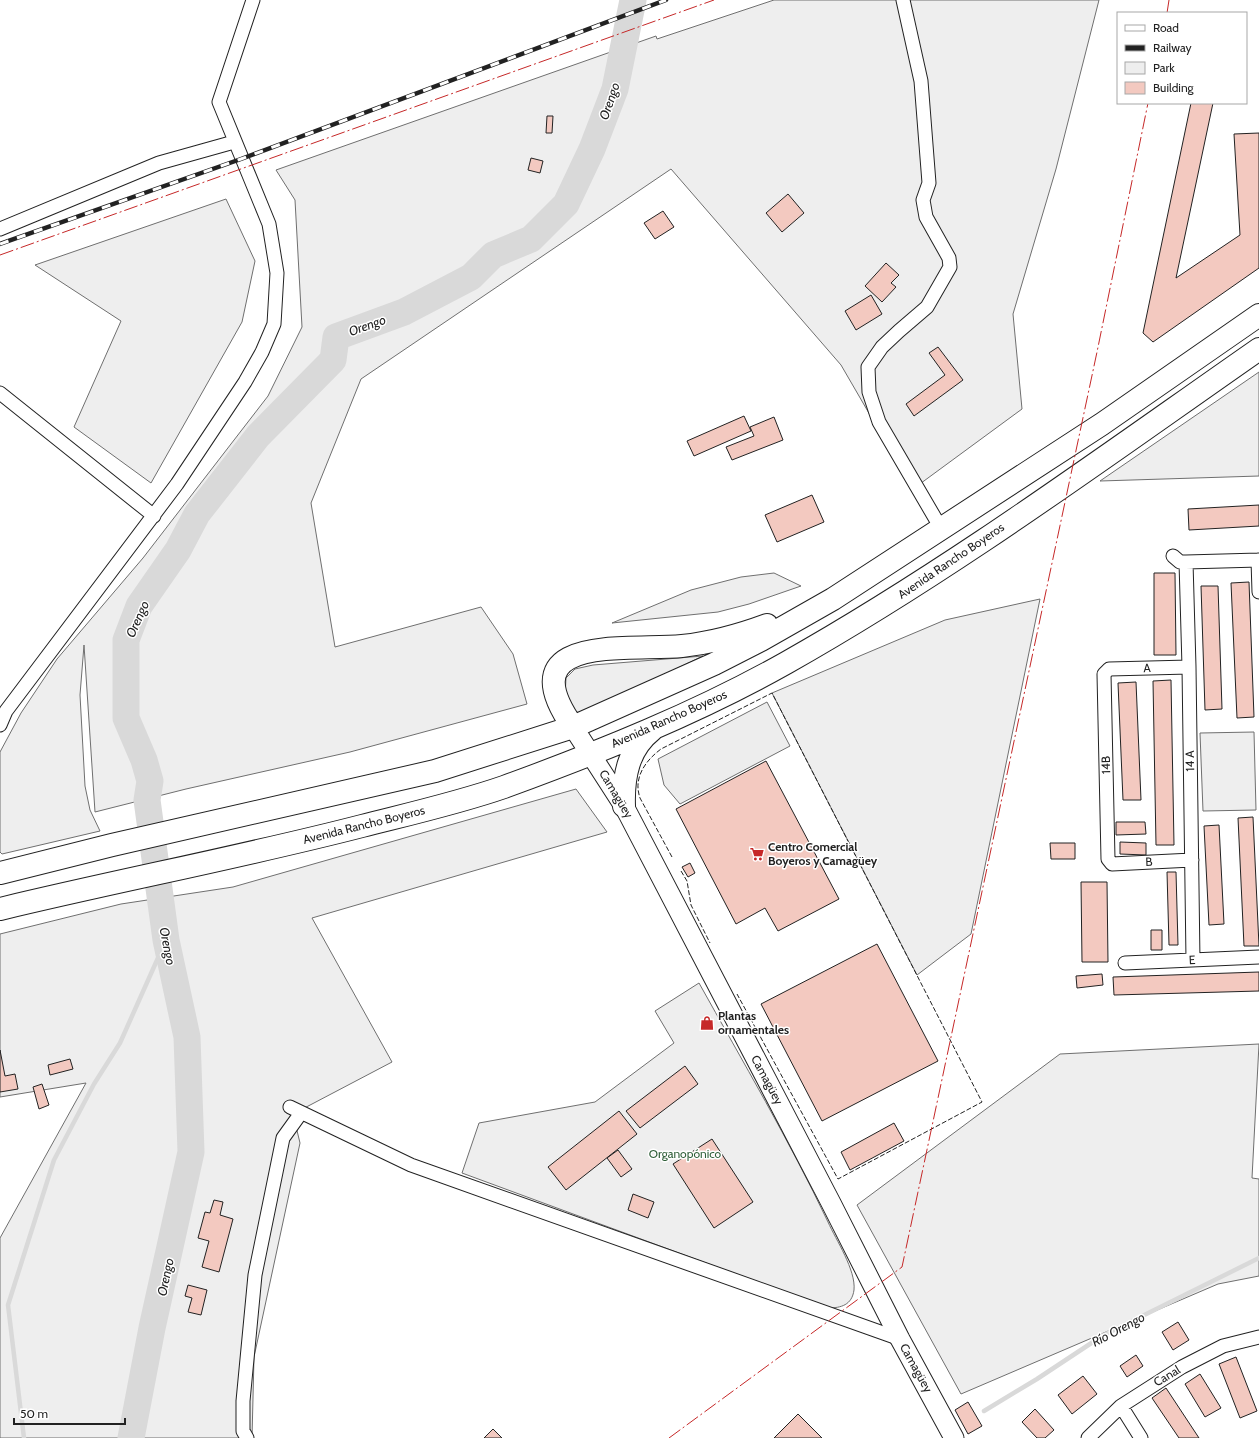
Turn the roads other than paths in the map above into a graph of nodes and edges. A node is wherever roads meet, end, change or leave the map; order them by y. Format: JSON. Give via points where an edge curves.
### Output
{"nodes":[{"id":1,"x":253,"y":0,"type":"edge"},
{"id":2,"x":903,"y":0,"type":"edge"},
{"id":3,"x":234,"y":142,"type":"junction"},
{"id":4,"x":0,"y":229,"type":"edge"},
{"id":5,"x":1259,"y":315,"type":"edge"},
{"id":6,"x":1259,"y":349,"type":"edge"},
{"id":7,"x":0,"y":393,"type":"edge"},
{"id":8,"x":154,"y":516,"type":"junction"},
{"id":9,"x":942,"y":530,"type":"junction"},
{"id":10,"x":1173,"y":556,"type":"dead end"},
{"id":11,"x":1258,"y":560,"type":"edge"},
{"id":12,"x":1186,"y":562,"type":"junction"},
{"id":13,"x":1259,"y":592,"type":"edge"},
{"id":14,"x":833,"y":599,"type":"junction"},
{"id":15,"x":1190,"y":667,"type":"junction"},
{"id":16,"x":1106,"y":671,"type":"joint"},
{"id":17,"x":672,"y":720,"type":"junction"},
{"id":18,"x":0,"y":725,"type":"edge"},
{"id":19,"x":574,"y":727,"type":"junction"},
{"id":20,"x":591,"y":753,"type":"junction"},
{"id":21,"x":624,"y":806,"type":"junction"},
{"id":22,"x":1108,"y":859,"type":"joint"},
{"id":23,"x":1192,"y":860,"type":"junction"},
{"id":24,"x":0,"y":873,"type":"edge"},
{"id":25,"x":0,"y":909,"type":"edge"},
{"id":26,"x":1259,"y":957,"type":"edge"},
{"id":27,"x":1193,"y":960,"type":"junction"},
{"id":28,"x":1125,"y":963,"type":"dead end"},
{"id":29,"x":1259,"y":1337,"type":"edge"},
{"id":30,"x":900,"y":1339,"type":"junction"},
{"id":31,"x":1121,"y":1406,"type":"junction"},
{"id":32,"x":247,"y":1438,"type":"edge"},
{"id":33,"x":954,"y":1438,"type":"edge"},
{"id":34,"x":1088,"y":1438,"type":"edge"},
{"id":35,"x":1141,"y":1438,"type":"edge"}],
"edges":[{"from":1,"to":3,"type":"street","via":[[219,102]]},
{"from":2,"to":9,"type":"street","via":[[921,81],[929,183],[923,200],[926,218],[949,258],[950,267],[927,307],[882,347],[868,367],[869,392],[879,422]]},
{"from":3,"to":4,"type":"street","via":[[159,163]]},
{"from":3,"to":8,"type":"street","via":[[269,224],[277,273],[274,324],[245,382]]},
{"from":5,"to":9,"type":"highway","via":[[1102,424]]},
{"from":6,"to":17,"type":"highway","name":"Avenida Rancho Boyeros","via":[[904,593],[784,664]]},
{"from":7,"to":8,"type":"street"},
{"from":8,"to":18,"type":"street","via":[[6,711]]},
{"from":9,"to":14,"type":"highway"},
{"from":10,"to":12,"type":"street","via":[[1180,562]]},
{"from":11,"to":12,"type":"street"},
{"from":11,"to":13,"type":"street"},
{"from":12,"to":15,"type":"street","name":"14 A"},
{"from":14,"to":19,"type":"highway","via":[[714,664]]},
{"from":14,"to":19,"type":"highway","via":[[758,629],[709,642],[590,651],[569,658],[558,668],[553,685],[558,704]]},
{"from":15,"to":16,"type":"street","name":"A"},
{"from":15,"to":23,"type":"street","name":"14 A"},
{"from":16,"to":22,"type":"street","name":"14B","via":[[1104,674]]},
{"from":17,"to":20,"type":"highway","name":"Avenida Rancho Boyeros"},
{"from":17,"to":21,"type":"highway","via":[[654,728],[636,748],[625,774]]},
{"from":19,"to":20,"type":"main road","name":"Camagüey"},
{"from":19,"to":24,"type":"highway","via":[[435,771]]},
{"from":20,"to":21,"type":"main road","name":"Camagüey"},
{"from":20,"to":25,"type":"highway","name":"Avenida Rancho Boyeros","via":[[500,788],[433,808],[306,840]]},
{"from":21,"to":30,"type":"main road","name":"Camagüey"},
{"from":22,"to":23,"type":"street","name":"B","via":[[1112,864]]},
{"from":23,"to":27,"type":"street","name":"14 A"},
{"from":26,"to":27,"type":"street","name":"E"},
{"from":27,"to":28,"type":"street","name":"E"},
{"from":29,"to":31,"type":"street","name":"Canal","via":[[1223,1346],[1182,1367]]},
{"from":30,"to":32,"type":"street","via":[[411,1165],[296,1110],[283,1138],[255,1274],[243,1400],[243,1431]]},
{"from":30,"to":33,"type":"main road","name":"Camagüey"},
{"from":31,"to":34,"type":"street","name":"Canal"},
{"from":31,"to":35,"type":"street"}]}
